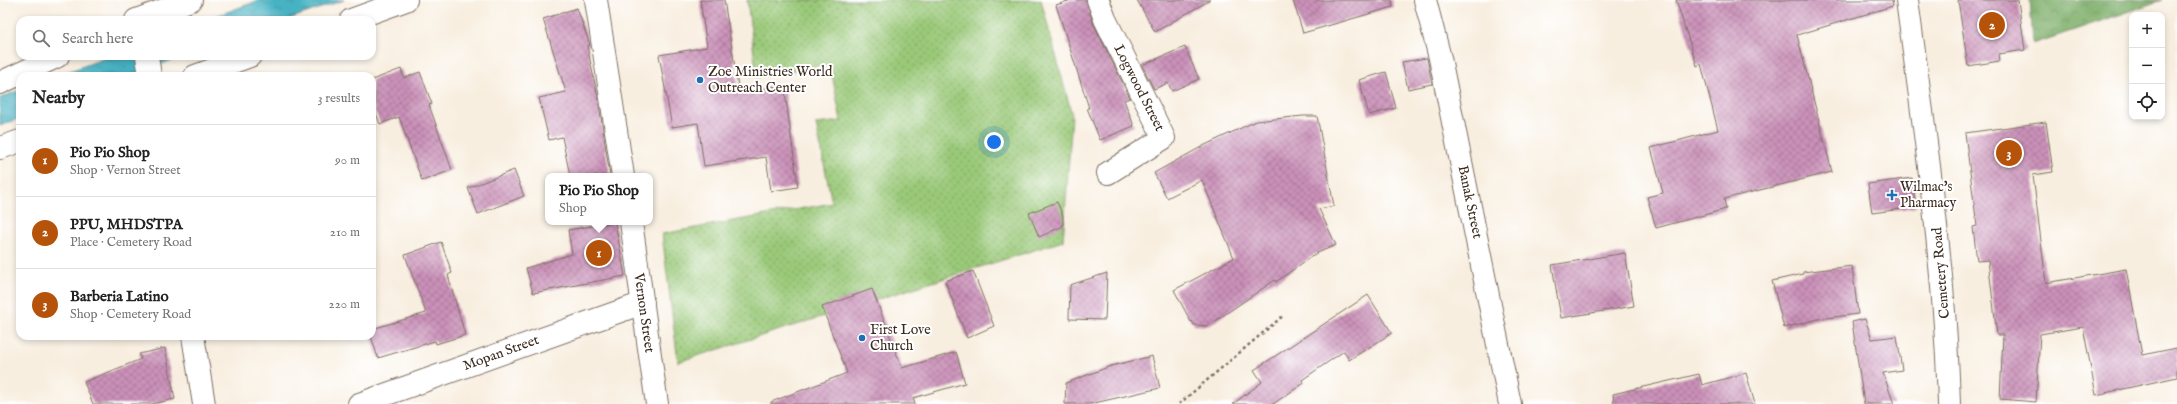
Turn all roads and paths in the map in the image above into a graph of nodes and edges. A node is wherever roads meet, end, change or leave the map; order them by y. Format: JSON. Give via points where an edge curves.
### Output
{"nodes":[{"id":1,"x":191,"y":0,"type":"edge"},
{"id":2,"x":406,"y":0,"type":"edge"},
{"id":3,"x":596,"y":0,"type":"edge"},
{"id":4,"x":1098,"y":0,"type":"edge"},
{"id":5,"x":1425,"y":0,"type":"edge"},
{"id":6,"x":1907,"y":0,"type":"edge"},
{"id":7,"x":140,"y":14,"type":"edge"},
{"id":8,"x":362,"y":16,"type":"edge"},
{"id":9,"x":49,"y":60,"type":"edge"},
{"id":10,"x":148,"y":60,"type":"edge"},
{"id":11,"x":239,"y":60,"type":"edge"},
{"id":12,"x":24,"y":72,"type":"edge"},
{"id":13,"x":149,"y":72,"type":"edge"},
{"id":14,"x":206,"y":72,"type":"edge"},
{"id":15,"x":16,"y":76,"type":"edge"},
{"id":16,"x":0,"y":83,"type":"edge"},
{"id":17,"x":16,"y":142,"type":"edge"},
{"id":18,"x":0,"y":148,"type":"edge"},
{"id":19,"x":624,"y":173,"type":"edge"},
{"id":20,"x":1108,"y":173,"type":"dead end"},
{"id":21,"x":631,"y":225,"type":"edge"},
{"id":22,"x":643,"y":303,"type":"junction"},
{"id":23,"x":1284,"y":315,"type":"dead end"},
{"id":24,"x":194,"y":340,"type":"edge"},
{"id":25,"x":204,"y":404,"type":"edge"},
{"id":26,"x":359,"y":404,"type":"edge"},
{"id":27,"x":657,"y":404,"type":"edge"},
{"id":28,"x":1180,"y":404,"type":"edge"},
{"id":29,"x":1510,"y":404,"type":"edge"},
{"id":30,"x":1949,"y":404,"type":"edge"}],
"edges":[{"from":1,"to":7,"type":"street"},
{"from":2,"to":8,"type":"street"},
{"from":3,"to":19,"type":"street"},
{"from":4,"to":20,"type":"street","name":"Logwood Street","via":[[1164,138]]},
{"from":5,"to":29,"type":"street","name":"Banak Street","via":[[1441,66]]},
{"from":6,"to":30,"type":"street","name":"Cemetery Road","via":[[1936,214],[1948,355]]},
{"from":9,"to":12,"type":"street"},
{"from":10,"to":13,"type":"street"},
{"from":11,"to":14,"type":"street"},
{"from":15,"to":16,"type":"street"},
{"from":17,"to":18,"type":"street"},
{"from":21,"to":22,"type":"street","name":"Vernon Street"},
{"from":22,"to":26,"type":"street","name":"Mopan Street"},
{"from":22,"to":27,"type":"street","name":"Vernon Street"},
{"from":23,"to":28,"type":"path"},
{"from":24,"to":25,"type":"street"}]}
